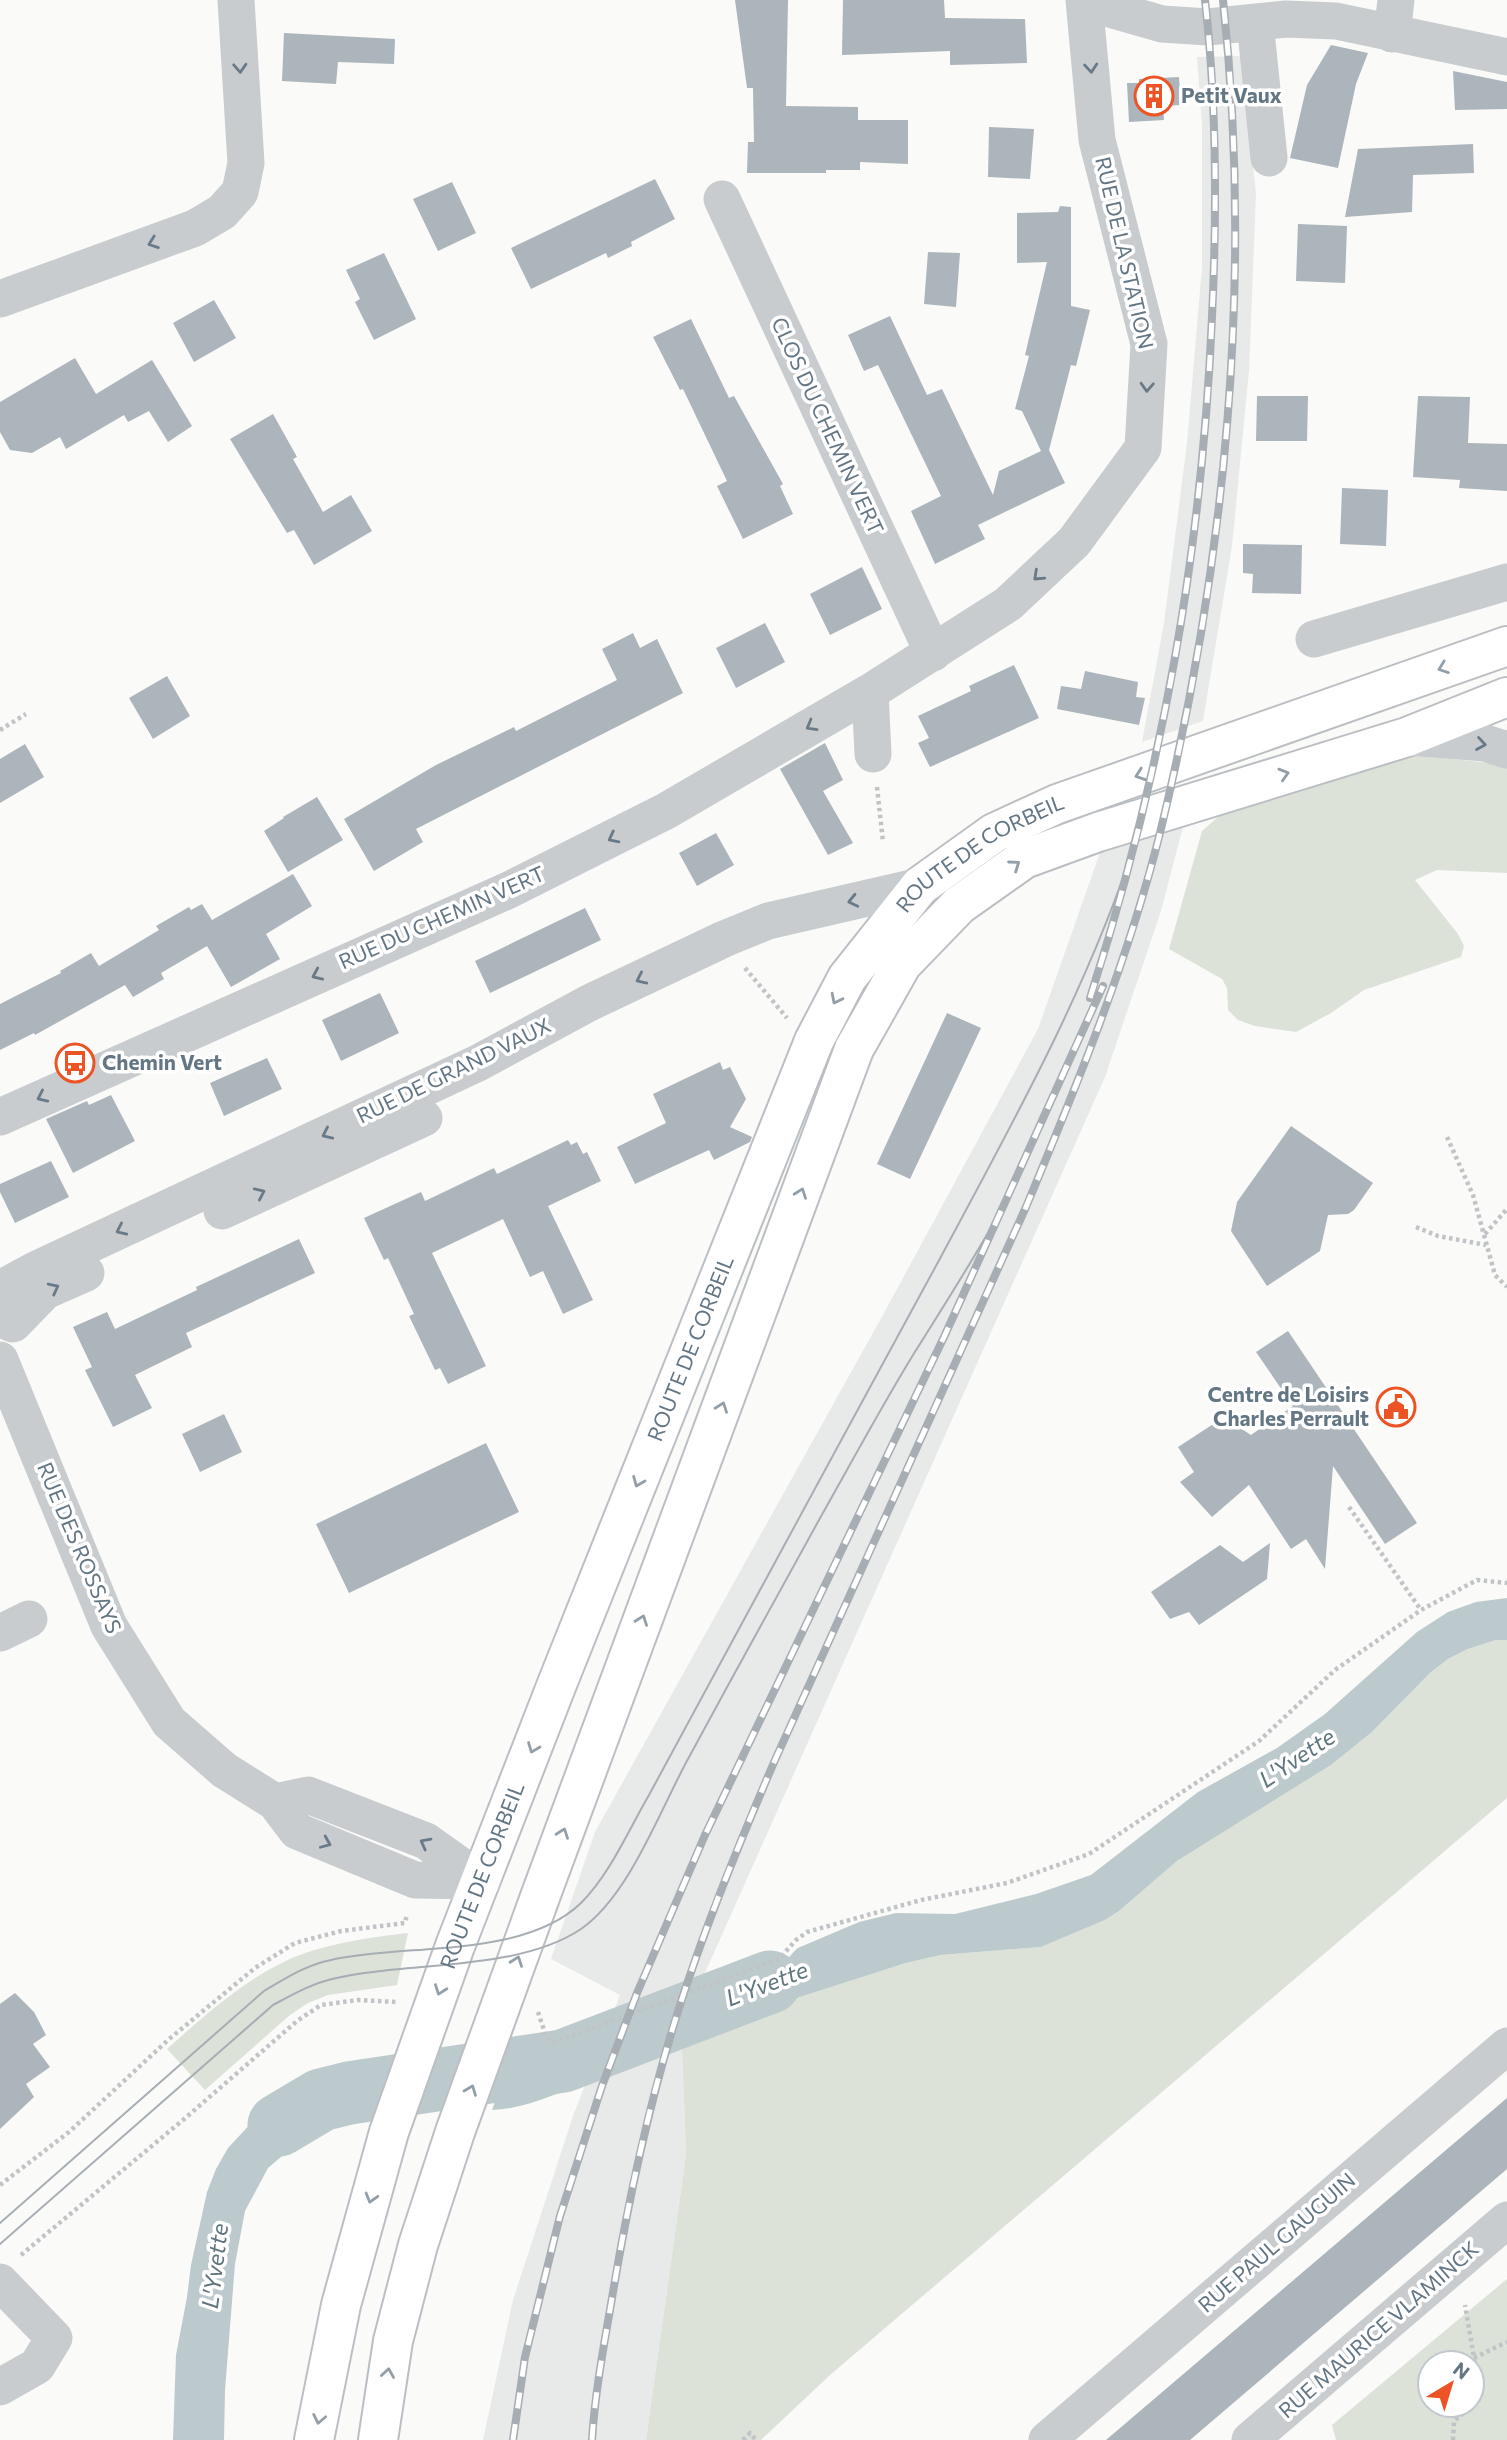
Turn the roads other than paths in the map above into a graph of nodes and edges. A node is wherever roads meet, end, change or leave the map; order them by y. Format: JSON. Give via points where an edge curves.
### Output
{"nodes":[{"id":1,"x":236,"y":0,"type":"edge"},
{"id":2,"x":1084,"y":0,"type":"edge"},
{"id":3,"x":1091,"y":0,"type":"edge"},
{"id":4,"x":1131,"y":7,"type":"edge"},
{"id":5,"x":1394,"y":17,"type":"edge"},
{"id":6,"x":1255,"y":22,"type":"junction"},
{"id":7,"x":1507,"y":57,"type":"edge"},
{"id":8,"x":1269,"y":158,"type":"dead end"},
{"id":9,"x":722,"y":199,"type":"dead end"},
{"id":10,"x":0,"y":299,"type":"edge"},
{"id":11,"x":1507,"y":582,"type":"edge"},
{"id":12,"x":1314,"y":639,"type":"dead end"},
{"id":13,"x":1507,"y":646,"type":"edge"},
{"id":14,"x":933,"y":653,"type":"junction"},
{"id":15,"x":870,"y":692,"type":"junction"},
{"id":16,"x":1507,"y":697,"type":"edge"},
{"id":17,"x":1406,"y":737,"type":"junction"},
{"id":18,"x":1507,"y":750,"type":"edge"},
{"id":19,"x":873,"y":754,"type":"road end"},
{"id":20,"x":920,"y":886,"type":"junction"},
{"id":21,"x":0,"y":1117,"type":"edge"},
{"id":22,"x":424,"y":1118,"type":"dead end"},
{"id":23,"x":0,"y":1289,"type":"edge"},
{"id":24,"x":0,"y":1319,"type":"edge"},
{"id":25,"x":0,"y":1360,"type":"edge"},
{"id":26,"x":482,"y":1881,"type":"junction"},
{"id":27,"x":540,"y":1897,"type":"junction"},
{"id":28,"x":1507,"y":2046,"type":"edge"},
{"id":29,"x":1507,"y":2220,"type":"edge"},
{"id":30,"x":10,"y":2269,"type":"edge"},
{"id":31,"x":0,"y":2387,"type":"edge"},
{"id":32,"x":314,"y":2440,"type":"edge"},
{"id":33,"x":377,"y":2440,"type":"edge"},
{"id":34,"x":1047,"y":2440,"type":"edge"},
{"id":35,"x":1251,"y":2440,"type":"edge"}],
"edges":[{"from":1,"to":10,"type":"street","one_way":true,"via":[[246,163],[240,192],[222,212],[195,228]]},
{"from":2,"to":14,"type":"street","name":"RUE DE LA STATION","one_way":true,"via":[[1097,140],[1149,344],[1143,448],[1074,542],[1008,604]]},
{"from":3,"to":4,"type":"street"},
{"from":4,"to":6,"type":"street","via":[[1162,24],[1178,27]]},
{"from":5,"to":6,"type":"street"},
{"from":5,"to":7,"type":"street"},
{"from":6,"to":8,"type":"street"},
{"from":9,"to":14,"type":"street","name":"CLOS DU CHEMIN VERT"},
{"from":11,"to":12,"type":"street"},
{"from":13,"to":20,"type":"main road","name":"ROUTE DE CORBEIL","one_way":true,"via":[[1057,804],[994,833]]},
{"from":14,"to":15,"type":"street","name":"RUE DE LA STATION"},
{"from":15,"to":19,"type":"street"},
{"from":15,"to":21,"type":"street","name":"RUE DU CHEMIN VERT","one_way":true,"via":[[666,811],[509,890]]},
{"from":16,"to":17,"type":"main road","name":"ROUTE DE CORBEIL"},
{"from":17,"to":18,"type":"street","one_way":true,"via":[[1485,743]]},
{"from":27,"to":17,"type":"main road","name":"ROUTE DE CORBEIL","one_way":true,"via":[[854,1049],[902,964],[959,905],[1024,859]]},
{"from":20,"to":23,"type":"street","name":"RUE DE GRAND VAUX","one_way":true,"via":[[768,921],[724,939],[589,1003],[478,1063]]},
{"from":20,"to":26,"type":"main road","name":"ROUTE DE CORBEIL","one_way":true,"via":[[847,978],[814,1041]]},
{"from":24,"to":22,"type":"street","one_way":true,"via":[[13,1324],[45,1291]]},
{"from":25,"to":26,"type":"street","name":"RUE DES ROSSAYS","via":[[109,1626],[169,1723],[224,1770],[275,1802],[297,1831],[415,1880]]},
{"from":26,"to":27,"type":"main road"},
{"from":26,"to":32,"type":"main road","name":"ROUTE DE CORBEIL","one_way":true,"via":[[389,2132],[341,2305]]},
{"from":33,"to":27,"type":"main road","name":"ROUTE DE CORBEIL","one_way":true,"via":[[393,2341],[418,2245]]},
{"from":28,"to":34,"type":"street","name":"RUE PAUL GAUGUIN"},
{"from":29,"to":35,"type":"street","name":"RUE MAURICE VLAMINCK"},
{"from":30,"to":31,"type":"street","via":[[33,2317],[54,2338],[37,2366]]}]}
